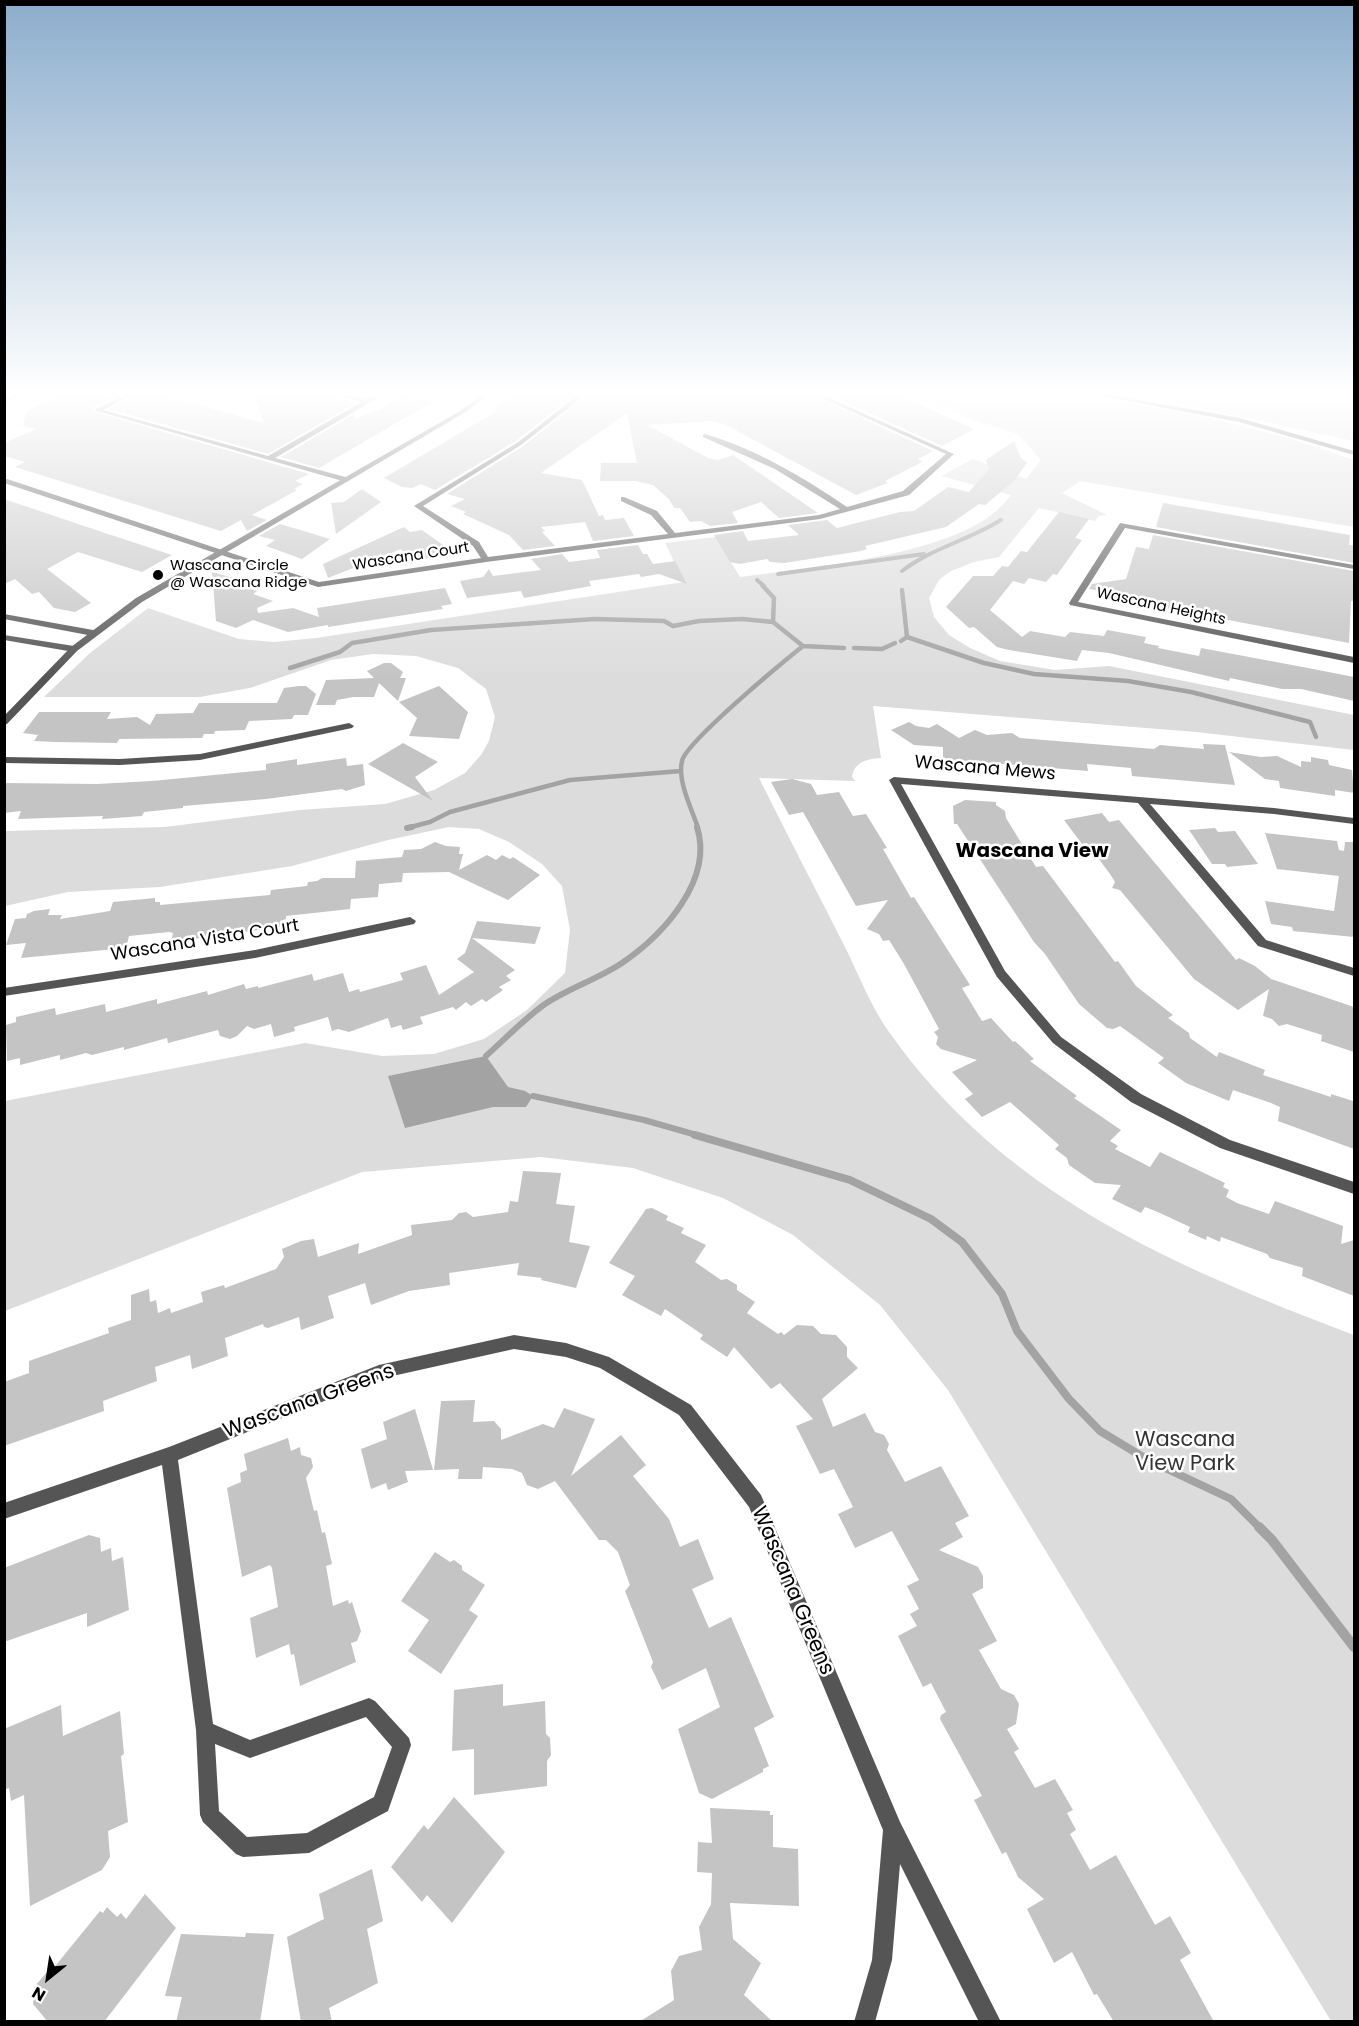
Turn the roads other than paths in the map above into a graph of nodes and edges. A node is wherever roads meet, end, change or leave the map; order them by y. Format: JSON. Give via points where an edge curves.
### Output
{"nodes":[{"id":1,"x":33,"y":490,"type":"edge"},
{"id":2,"x":329,"y":490,"type":"edge"},
{"id":3,"x":445,"y":490,"type":"edge"},
{"id":4,"x":817,"y":490,"type":"edge"},
{"id":5,"x":910,"y":490,"type":"edge"},
{"id":6,"x":624,"y":499,"type":"dead end"},
{"id":7,"x":846,"y":510,"type":"junction"},
{"id":8,"x":673,"y":536,"type":"junction"},
{"id":9,"x":219,"y":552,"type":"junction"},
{"id":10,"x":486,"y":560,"type":"junction"},
{"id":11,"x":1354,"y":567,"type":"edge"},
{"id":12,"x":4,"y":616,"type":"edge"},
{"id":13,"x":93,"y":633,"type":"junction"},
{"id":14,"x":4,"y":637,"type":"edge"},
{"id":15,"x":74,"y":649,"type":"junction"},
{"id":16,"x":1354,"y":660,"type":"edge"},
{"id":17,"x":4,"y":722,"type":"edge"},
{"id":18,"x":349,"y":726,"type":"dead end"},
{"id":19,"x":4,"y":760,"type":"edge"},
{"id":20,"x":1141,"y":800,"type":"junction"},
{"id":21,"x":1354,"y":821,"type":"edge"},
{"id":22,"x":410,"y":921,"type":"dead end"},
{"id":23,"x":1354,"y":972,"type":"edge"},
{"id":24,"x":4,"y":992,"type":"edge"},
{"id":25,"x":1354,"y":1188,"type":"edge"},
{"id":26,"x":169,"y":1455,"type":"junction"},
{"id":27,"x":4,"y":1511,"type":"edge"},
{"id":28,"x":204,"y":1730,"type":"junction"},
{"id":29,"x":893,"y":1829,"type":"junction"},
{"id":30,"x":864,"y":2022,"type":"edge"},
{"id":31,"x":991,"y":2022,"type":"edge"}],
"edges":[{"from":1,"to":9,"type":"street","name":"Wascana Court"},
{"from":2,"to":9,"type":"street"},
{"from":3,"to":10,"type":"street","via":[[418,506],[476,544]]},
{"from":4,"to":7,"type":"street"},
{"from":5,"to":7,"type":"street","name":"Wascana Court"},
{"from":6,"to":8,"type":"street","via":[[654,513]]},
{"from":7,"to":8,"type":"street","name":"Wascana Court","via":[[820,517]]},
{"from":8,"to":10,"type":"street","name":"Wascana Court"},
{"from":9,"to":10,"type":"street","name":"Wascana Court","via":[[318,585]]},
{"from":9,"to":13,"type":"street"},
{"from":11,"to":16,"type":"street","name":"Wascana Heights","via":[[1123,525],[1073,603]]},
{"from":12,"to":13,"type":"street"},
{"from":13,"to":15,"type":"street"},
{"from":14,"to":15,"type":"street"},
{"from":15,"to":17,"type":"street"},
{"from":18,"to":19,"type":"street","via":[[200,757],[120,762]]},
{"from":20,"to":21,"type":"street","name":"Wascana Mews"},
{"from":20,"to":23,"type":"street","via":[[1262,943]]},
{"from":20,"to":25,"type":"street","name":"Wascana Mews","via":[[894,780],[1001,974],[1057,1040],[1136,1098],[1225,1144]]},
{"from":22,"to":24,"type":"street","name":"Wascana Vista Court","via":[[255,954]]},
{"from":26,"to":27,"type":"street","name":"Wascana Greens"},
{"from":26,"to":28,"type":"street"},
{"from":26,"to":29,"type":"street","name":"Wascana Greens","via":[[379,1372],[514,1342],[566,1350],[604,1362],[685,1410],[754,1501]]},
{"from":28,"to":28,"type":"street","via":[[210,1815],[243,1847],[309,1843],[381,1804],[402,1745],[369,1707],[250,1749]]},
{"from":29,"to":30,"type":"street","name":"Wascana Greens","via":[[882,1960]]},
{"from":29,"to":31,"type":"street","name":"Wascana Greens"}]}
